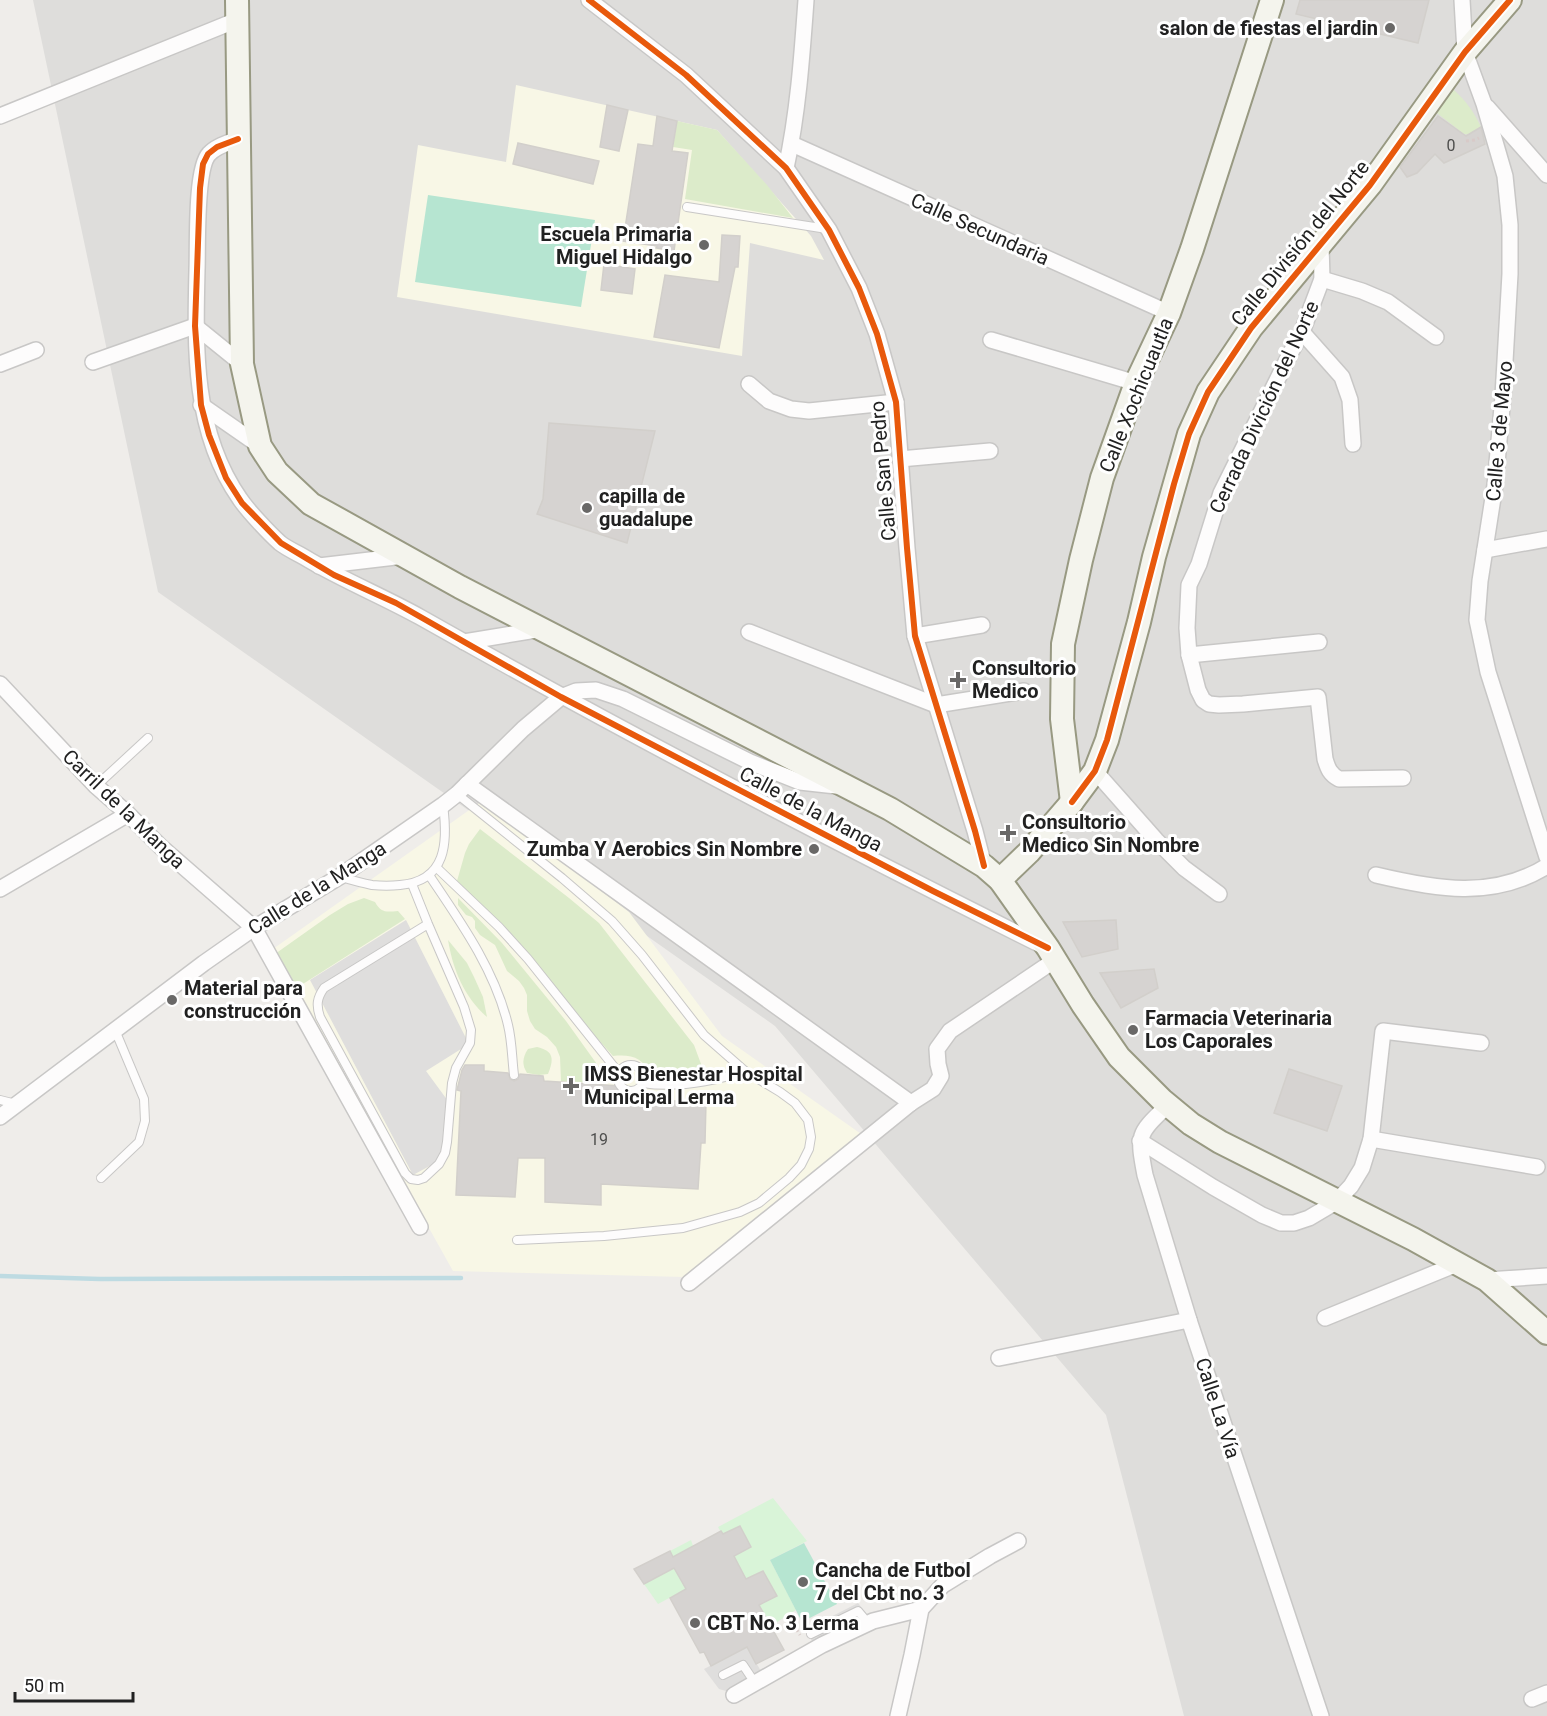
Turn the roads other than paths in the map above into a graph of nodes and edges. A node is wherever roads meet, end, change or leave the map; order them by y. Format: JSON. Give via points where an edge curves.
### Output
{"nodes":[{"id":1,"x":590,"y":0,"type":"edge"},
{"id":2,"x":806,"y":0,"type":"edge"},
{"id":3,"x":1272,"y":0,"type":"edge"},
{"id":4,"x":1462,"y":0,"type":"edge"},
{"id":5,"x":1510,"y":0,"type":"edge"},
{"id":6,"x":237,"y":10,"type":"edge"},
{"id":7,"x":1464,"y":52,"type":"junction"},
{"id":8,"x":1484,"y":104,"type":"junction"},
{"id":9,"x":0,"y":116,"type":"edge"},
{"id":10,"x":238,"y":139,"type":"junction"},
{"id":11,"x":792,"y":144,"type":"junction"},
{"id":12,"x":786,"y":168,"type":"junction"},
{"id":13,"x":1547,"y":175,"type":"edge"},
{"id":14,"x":687,"y":207,"type":"dead end"},
{"id":15,"x":829,"y":230,"type":"junction"},
{"id":16,"x":1321,"y":244,"type":"junction"},
{"id":17,"x":1322,"y":279,"type":"junction"},
{"id":18,"x":1169,"y":314,"type":"junction"},
{"id":19,"x":195,"y":326,"type":"junction"},
{"id":20,"x":1302,"y":333,"type":"junction"},
{"id":21,"x":1436,"y":338,"type":"dead end"},
{"id":22,"x":991,"y":340,"type":"dead end"},
{"id":23,"x":36,"y":350,"type":"dead end"},
{"id":24,"x":93,"y":362,"type":"dead end"},
{"id":25,"x":0,"y":364,"type":"edge"},
{"id":26,"x":242,"y":364,"type":"junction"},
{"id":27,"x":1136,"y":383,"type":"junction"},
{"id":28,"x":749,"y":384,"type":"dead end"},
{"id":29,"x":896,"y":402,"type":"junction"},
{"id":30,"x":201,"y":405,"type":"junction"},
{"id":31,"x":1353,"y":444,"type":"dead end"},
{"id":32,"x":260,"y":446,"type":"junction"},
{"id":33,"x":990,"y":451,"type":"dead end"},
{"id":34,"x":900,"y":459,"type":"junction"},
{"id":35,"x":1547,"y":538,"type":"edge"},
{"id":36,"x":1485,"y":550,"type":"junction"},
{"id":37,"x":404,"y":556,"type":"junction"},
{"id":38,"x":319,"y":566,"type":"junction"},
{"id":39,"x":982,"y":625,"type":"dead end"},
{"id":40,"x":542,"y":629,"type":"junction"},
{"id":41,"x":749,"y":632,"type":"dead end"},
{"id":42,"x":915,"y":636,"type":"junction"},
{"id":43,"x":464,"y":642,"type":"junction"},
{"id":44,"x":1319,"y":642,"type":"dead end"},
{"id":45,"x":1189,"y":655,"type":"junction"},
{"id":46,"x":0,"y":684,"type":"edge"},
{"id":47,"x":1024,"y":691,"type":"dead end"},
{"id":48,"x":561,"y":697,"type":"junction"},
{"id":49,"x":936,"y":705,"type":"junction"},
{"id":50,"x":148,"y":738,"type":"dead end"},
{"id":51,"x":1095,"y":771,"type":"junction"},
{"id":52,"x":1402,"y":778,"type":"dead end"},
{"id":53,"x":96,"y":786,"type":"junction"},
{"id":54,"x":846,"y":786,"type":"junction"},
{"id":55,"x":462,"y":789,"type":"junction"},
{"id":56,"x":1072,"y":801,"type":"junction"},
{"id":57,"x":443,"y":805,"type":"junction"},
{"id":58,"x":128,"y":814,"type":"junction"},
{"id":59,"x":1547,"y":857,"type":"edge"},
{"id":60,"x":1547,"y":866,"type":"edge"},
{"id":61,"x":436,"y":868,"type":"junction"},
{"id":62,"x":992,"y":873,"type":"junction"},
{"id":63,"x":429,"y":875,"type":"junction"},
{"id":64,"x":1376,"y":875,"type":"dead end"},
{"id":65,"x":339,"y":877,"type":"junction"},
{"id":66,"x":412,"y":884,"type":"junction"},
{"id":67,"x":0,"y":889,"type":"edge"},
{"id":68,"x":1219,"y":894,"type":"dead end"},
{"id":69,"x":428,"y":924,"type":"junction"},
{"id":70,"x":254,"y":928,"type":"junction"},
{"id":71,"x":1051,"y":954,"type":"junction"},
{"id":72,"x":115,"y":1030,"type":"junction"},
{"id":73,"x":1481,"y":1043,"type":"dead end"},
{"id":74,"x":745,"y":1071,"type":"junction"},
{"id":75,"x":619,"y":1073,"type":"junction"},
{"id":76,"x":514,"y":1075,"type":"dead end"},
{"id":77,"x":642,"y":1083,"type":"junction"},
{"id":78,"x":0,"y":1100,"type":"edge"},
{"id":79,"x":911,"y":1103,"type":"junction"},
{"id":80,"x":17,"y":1104,"type":"junction"},
{"id":81,"x":1168,"y":1105,"type":"junction"},
{"id":82,"x":0,"y":1117,"type":"edge"},
{"id":83,"x":1371,"y":1139,"type":"junction"},
{"id":84,"x":1140,"y":1141,"type":"junction"},
{"id":85,"x":1537,"y":1167,"type":"dead end"},
{"id":86,"x":101,"y":1178,"type":"dead end"},
{"id":87,"x":1336,"y":1202,"type":"junction"},
{"id":88,"x":420,"y":1227,"type":"dead end"},
{"id":89,"x":517,"y":1240,"type":"dead end"},
{"id":90,"x":1457,"y":1264,"type":"junction"},
{"id":91,"x":1547,"y":1276,"type":"edge"},
{"id":92,"x":1487,"y":1280,"type":"junction"},
{"id":93,"x":690,"y":1282,"type":"dead end"},
{"id":94,"x":1325,"y":1318,"type":"dead end"},
{"id":95,"x":1189,"y":1320,"type":"junction"},
{"id":96,"x":1547,"y":1333,"type":"edge"},
{"id":97,"x":999,"y":1358,"type":"dead end"},
{"id":98,"x":1018,"y":1541,"type":"dead end"},
{"id":99,"x":921,"y":1609,"type":"junction"},
{"id":100,"x":868,"y":1623,"type":"junction"},
{"id":101,"x":811,"y":1634,"type":"dead end"},
{"id":102,"x":723,"y":1675,"type":"dead end"},
{"id":103,"x":755,"y":1683,"type":"junction"},
{"id":104,"x":1547,"y":1693,"type":"edge"},
{"id":105,"x":734,"y":1695,"type":"dead end"},
{"id":106,"x":1532,"y":1699,"type":"dead end"},
{"id":107,"x":897,"y":1716,"type":"edge"},
{"id":108,"x":1321,"y":1716,"type":"edge"}],
"edges":[{"from":1,"to":12,"type":"street","name":"Calle San Pedro","via":[[686,75]]},
{"from":2,"to":11,"type":"street"},
{"from":3,"to":18,"type":"main road","name":"Calle Xochicuautla"},
{"from":4,"to":7,"type":"street","name":"Calle 3 de Mayo"},
{"from":5,"to":7,"type":"main road","name":"Calle División del Norte"},
{"from":6,"to":9,"type":"street"},
{"from":6,"to":10,"type":"main road"},
{"from":7,"to":8,"type":"street","name":"Calle 3 de Mayo"},
{"from":7,"to":16,"type":"main road","name":"Calle División del Norte","via":[[1370,185]]},
{"from":8,"to":13,"type":"street"},
{"from":8,"to":36,"type":"street","name":"Calle 3 de Mayo","via":[[1505,176],[1510,225],[1504,384]]},
{"from":10,"to":19,"type":"street","via":[[217,147],[203,164]]},
{"from":10,"to":26,"type":"main road"},
{"from":11,"to":12,"type":"street"},
{"from":11,"to":18,"type":"street","name":"Calle Secundaria"},
{"from":12,"to":15,"type":"street","name":"Calle San Pedro"},
{"from":14,"to":15,"type":"lane"},
{"from":15,"to":29,"type":"street","name":"Calle San Pedro","via":[[877,334]]},
{"from":16,"to":17,"type":"street","name":"Cerrada Divición del Norte"},
{"from":16,"to":51,"type":"main road","name":"Calle División del Norte","via":[[1251,328],[1208,392],[1189,434],[1107,740]]},
{"from":17,"to":20,"type":"street","name":"Cerrada Divición del Norte"},
{"from":17,"to":21,"type":"street","via":[[1388,303]]},
{"from":18,"to":27,"type":"main road","name":"Calle Xochicuautla"},
{"from":19,"to":24,"type":"street"},
{"from":19,"to":26,"type":"street"},
{"from":19,"to":30,"type":"street"},
{"from":20,"to":31,"type":"street","via":[[1342,377],[1350,400]]},
{"from":20,"to":45,"type":"street","name":"Cerrada Divición del Norte","via":[[1221,493],[1189,585]]},
{"from":22,"to":27,"type":"street"},
{"from":23,"to":25,"type":"street"},
{"from":26,"to":32,"type":"main road"},
{"from":27,"to":56,"type":"main road","name":"Calle Xochicuautla","via":[[1102,478],[1063,644],[1062,719]]},
{"from":28,"to":29,"type":"street","via":[[769,401],[791,410]]},
{"from":29,"to":34,"type":"street","name":"Calle San Pedro"},
{"from":30,"to":32,"type":"street"},
{"from":30,"to":38,"type":"street","via":[[226,478],[243,503],[281,543]]},
{"from":32,"to":37,"type":"main road","via":[[277,472],[311,504]]},
{"from":33,"to":34,"type":"street"},
{"from":34,"to":42,"type":"street","name":"Calle San Pedro"},
{"from":35,"to":36,"type":"street"},
{"from":36,"to":59,"type":"street","name":"Calle 3 de Mayo","via":[[1477,620],[1488,672]]},
{"from":37,"to":38,"type":"street"},
{"from":37,"to":40,"type":"main road"},
{"from":38,"to":43,"type":"street"},
{"from":39,"to":42,"type":"street"},
{"from":40,"to":43,"type":"street"},
{"from":40,"to":54,"type":"main road"},
{"from":41,"to":49,"type":"street"},
{"from":42,"to":49,"type":"street","name":"Calle San Pedro"},
{"from":43,"to":48,"type":"street"},
{"from":44,"to":45,"type":"street"},
{"from":45,"to":52,"type":"street","name":"Cerrada Divición del Norte","via":[[1198,690],[1209,704],[1318,697],[1325,759],[1332,775],[1339,779]]},
{"from":46,"to":53,"type":"street","name":"Carril de la Manga"},
{"from":47,"to":49,"type":"street"},
{"from":48,"to":54,"type":"street","via":[[596,690],[800,782]]},
{"from":48,"to":55,"type":"street","name":"Calle de la Manga"},
{"from":48,"to":71,"type":"street","name":"Calle de la Manga"},
{"from":49,"to":62,"type":"street","name":"Calle San Pedro"},
{"from":50,"to":53,"type":"lane"},
{"from":51,"to":56,"type":"main road","name":"Calle División del Norte"},
{"from":51,"to":68,"type":"street","via":[[1184,868]]},
{"from":53,"to":58,"type":"street","name":"Carril de la Manga"},
{"from":54,"to":62,"type":"main road"},
{"from":55,"to":57,"type":"street","name":"Calle de la Manga"},
{"from":55,"to":74,"type":"lane","via":[[612,921],[704,1035]]},
{"from":55,"to":79,"type":"street"},
{"from":56,"to":62,"type":"main road","name":"Calle División del Norte","via":[[1029,852]]},
{"from":57,"to":61,"type":"lane","via":[[445,842]]},
{"from":57,"to":65,"type":"street","name":"Calle de la Manga"},
{"from":58,"to":67,"type":"street"},
{"from":58,"to":70,"type":"street","name":"Carril de la Manga"},
{"from":60,"to":64,"type":"street","via":[[1510,884],[1470,890],[1417,885]]},
{"from":61,"to":63,"type":"lane"},
{"from":61,"to":75,"type":"lane","via":[[528,959]]},
{"from":62,"to":71,"type":"main road"},
{"from":63,"to":66,"type":"lane"},
{"from":63,"to":76,"type":"lane","via":[[467,934],[497,993],[508,1026]]},
{"from":65,"to":66,"type":"lane","via":[[374,885]]},
{"from":65,"to":70,"type":"street","name":"Calle de la Manga"},
{"from":66,"to":69,"type":"lane"},
{"from":69,"to":69,"type":"lane","via":[[324,988],[317,1006],[405,1173],[418,1180],[439,1164],[445,1153],[452,1083],[470,1043],[471,1030]]},
{"from":70,"to":72,"type":"street","name":"Calle de la Manga"},
{"from":70,"to":88,"type":"street","name":"Carril de la Manga"},
{"from":71,"to":79,"type":"street","via":[[950,1031],[937,1049],[941,1076],[933,1089]]},
{"from":71,"to":81,"type":"main road","via":[[1119,1057]]},
{"from":72,"to":80,"type":"street","name":"Calle de la Manga"},
{"from":72,"to":86,"type":"lane","via":[[144,1099],[145,1121],[139,1142]]},
{"from":73,"to":83,"type":"street","via":[[1383,1031]]},
{"from":74,"to":77,"type":"lane","via":[[706,1081]]},
{"from":74,"to":89,"type":"lane","via":[[795,1103],[808,1120],[811,1137],[801,1165],[759,1203],[683,1228]]},
{"from":75,"to":77,"type":"lane","via":[[619,1084],[628,1090]]},
{"from":75,"to":77,"type":"lane","via":[[633,1065],[642,1072]]},
{"from":78,"to":80,"type":"lane"},
{"from":79,"to":93,"type":"street"},
{"from":80,"to":82,"type":"street","name":"Calle de la Manga"},
{"from":81,"to":84,"type":"street","via":[[1142,1132]]},
{"from":81,"to":87,"type":"main road","via":[[1220,1142]]},
{"from":83,"to":85,"type":"street"},
{"from":83,"to":87,"type":"street","via":[[1362,1168]]},
{"from":84,"to":87,"type":"street","via":[[1252,1210],[1281,1223],[1309,1218]]},
{"from":84,"to":95,"type":"street","name":"Calle La Vía","via":[[1145,1175]]},
{"from":87,"to":90,"type":"main road"},
{"from":90,"to":92,"type":"main road"},
{"from":90,"to":94,"type":"street"},
{"from":91,"to":92,"type":"street"},
{"from":92,"to":96,"type":"main road"},
{"from":95,"to":97,"type":"street"},
{"from":95,"to":108,"type":"street","name":"Calle La Vía"},
{"from":98,"to":99,"type":"street","via":[[943,1585]]},
{"from":99,"to":100,"type":"street"},
{"from":99,"to":107,"type":"street"},
{"from":100,"to":101,"type":"lane","via":[[858,1611]]},
{"from":100,"to":103,"type":"street"},
{"from":102,"to":103,"type":"lane","via":[[743,1665]]},
{"from":103,"to":105,"type":"street"},
{"from":104,"to":106,"type":"street"}]}
